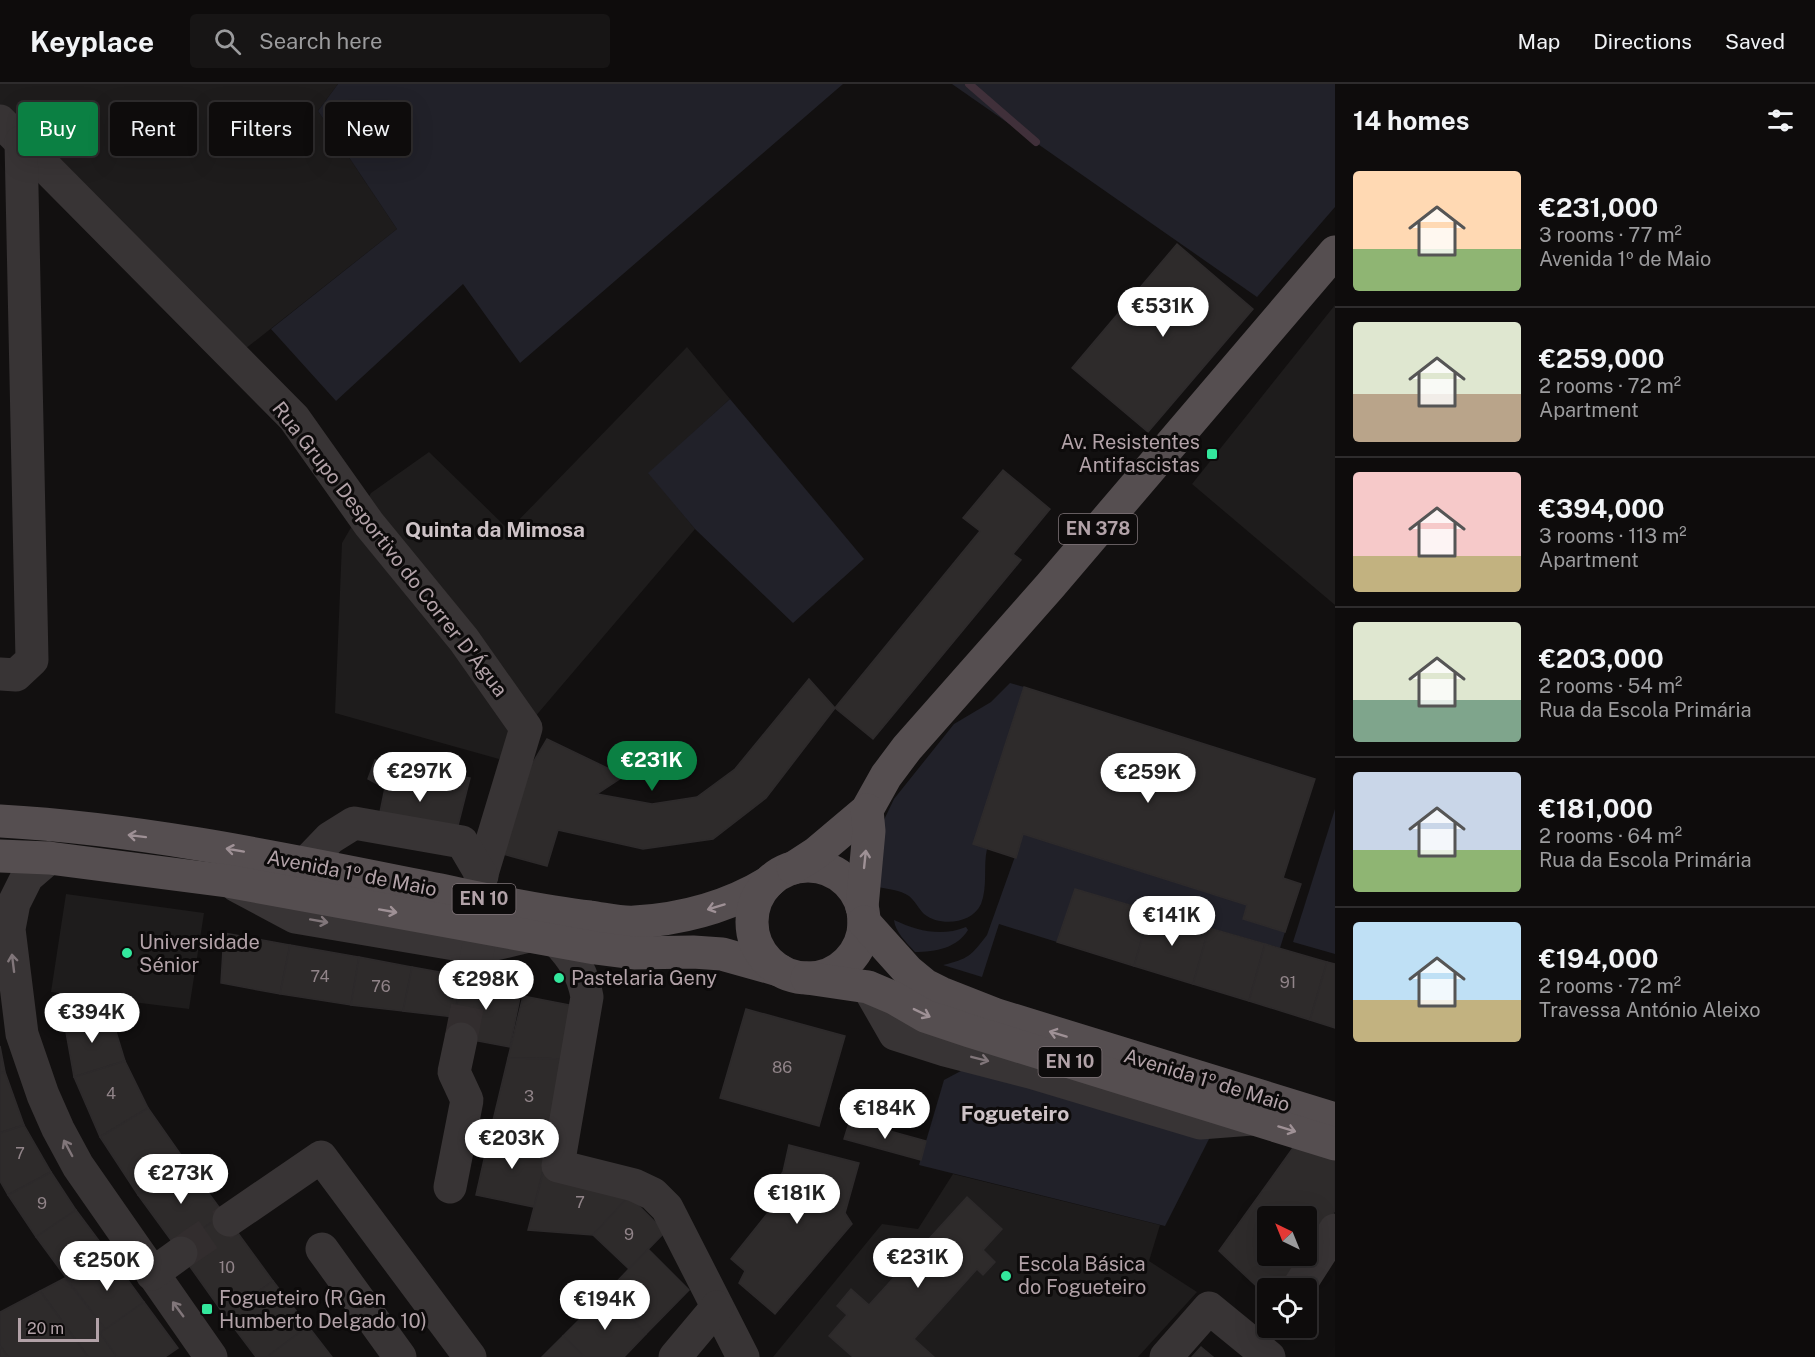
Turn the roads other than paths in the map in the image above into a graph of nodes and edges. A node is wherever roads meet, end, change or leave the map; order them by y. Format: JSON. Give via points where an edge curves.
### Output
{"nodes":[{"id":1,"x":11,"y":131,"type":"edge"},
{"id":2,"x":1335,"y":252,"type":"edge"},
{"id":3,"x":0,"y":674,"type":"edge"},
{"id":4,"x":867,"y":810,"type":"junction"},
{"id":5,"x":0,"y":820,"type":"edge"},
{"id":6,"x":0,"y":856,"type":"edge"},
{"id":7,"x":49,"y":858,"type":"junction"},
{"id":8,"x":306,"y":863,"type":"junction"},
{"id":9,"x":781,"y":875,"type":"junction"},
{"id":10,"x":227,"y":881,"type":"junction"},
{"id":11,"x":478,"y":886,"type":"junction"},
{"id":12,"x":863,"y":914,"type":"junction"},
{"id":13,"x":543,"y":939,"type":"junction"},
{"id":14,"x":634,"y":953,"type":"junction"},
{"id":15,"x":793,"y":974,"type":"junction"},
{"id":16,"x":587,"y":997,"type":"junction"},
{"id":17,"x":461,"y":1039,"type":"tunnel mouth"},
{"id":18,"x":1335,"y":1119,"type":"edge"},
{"id":19,"x":1335,"y":1144,"type":"edge"},
{"id":20,"x":450,"y":1187,"type":"dead end"},
{"id":21,"x":229,"y":1220,"type":"tunnel mouth"},
{"id":22,"x":1335,"y":1230,"type":"edge"},
{"id":23,"x":322,"y":1249,"type":"dead end"},
{"id":24,"x":181,"y":1254,"type":"tunnel mouth"},
{"id":25,"x":152,"y":1274,"type":"junction"},
{"id":26,"x":1304,"y":1278,"type":"edge"},
{"id":27,"x":717,"y":1307,"type":"junction"},
{"id":28,"x":208,"y":1356,"type":"edge"},
{"id":29,"x":400,"y":1357,"type":"edge"},
{"id":30,"x":470,"y":1357,"type":"edge"},
{"id":31,"x":675,"y":1357,"type":"edge"},
{"id":32,"x":743,"y":1357,"type":"edge"},
{"id":33,"x":1166,"y":1357,"type":"edge"},
{"id":34,"x":1269,"y":1357,"type":"edge"}],
"edges":[{"from":1,"to":3,"type":"street","via":[[32,660],[16,675]]},
{"from":1,"to":11,"type":"street","name":"Rua Grupo Desportivo do Correr D'Água","via":[[294,418],[369,524],[464,640],[526,728]]},
{"from":2,"to":4,"type":"main road","number":"EN 378","via":[[907,748]]},
{"from":4,"to":9,"type":"main road","number":"EN 378"},
{"from":12,"to":4,"type":"main road","one_way":true},
{"from":8,"to":5,"type":"main road","name":"Avenida 1º de Maio","number":"EN 10","one_way":true,"via":[[195,843]]},
{"from":6,"to":7,"type":"main road","name":"Avenida 1º de Maio","number":"EN 10"},
{"from":7,"to":10,"type":"main road","name":"Avenida 1º de Maio","number":"EN 10"},
{"from":25,"to":7,"type":"street","one_way":true,"via":[[58,1130],[22,1034],[9,929],[14,903],[27,877]]},
{"from":8,"to":11,"type":"main road","name":"Avenida 1º de Maio","number":"EN 10"},
{"from":8,"to":11,"type":"street","via":[[330,838],[354,824],[462,843]]},
{"from":9,"to":11,"type":"main road","name":"Avenida 1º de Maio","number":"EN 10","one_way":true,"via":[[717,908],[633,922],[559,914]]},
{"from":9,"to":12,"type":"main road","via":[[807,866],[835,873],[852,887]]},
{"from":9,"to":15,"type":"main road","via":[[760,894],[752,921],[759,949],[768,961]]},
{"from":10,"to":13,"type":"main road","name":"Avenida 1º de Maio","number":"EN 10","one_way":true},
{"from":10,"to":13,"type":"street","name":"Avenida 1º de Maio","one_way":true,"via":[[295,917],[476,963]]},
{"from":12,"to":15,"type":"main road","via":[[862,936],[847,962],[822,976]]},
{"from":18,"to":12,"type":"main road","name":"Avenida 1º de Maio","number":"EN 10","one_way":true,"via":[[997,1015],[941,993],[908,971]]},
{"from":13,"to":14,"type":"main road","name":"Avenida 1º de Maio","number":"EN 10"},
{"from":13,"to":16,"type":"street","via":[[578,967]]},
{"from":14,"to":15,"type":"main road","name":"Avenida 1º de Maio","number":"EN 10","via":[[722,954]]},
{"from":14,"to":16,"type":"street","via":[[606,967]]},
{"from":15,"to":19,"type":"main road","name":"Avenida 1º de Maio","number":"EN 10","one_way":true,"via":[[868,987],[925,1016],[970,1032]]},
{"from":16,"to":27,"type":"street","via":[[558,1166],[634,1185],[653,1194],[667,1208]]},
{"from":17,"to":20,"type":"street","via":[[454,1072],[467,1100]]},
{"from":21,"to":30,"type":"street","via":[[321,1157]]},
{"from":22,"to":26,"type":"street"},
{"from":23,"to":29,"type":"street"},
{"from":24,"to":25,"type":"street"},
{"from":28,"to":25,"type":"street","one_way":true},
{"from":27,"to":31,"type":"street"},
{"from":27,"to":32,"type":"street"},
{"from":33,"to":34,"type":"street","via":[[1209,1308]]}]}
